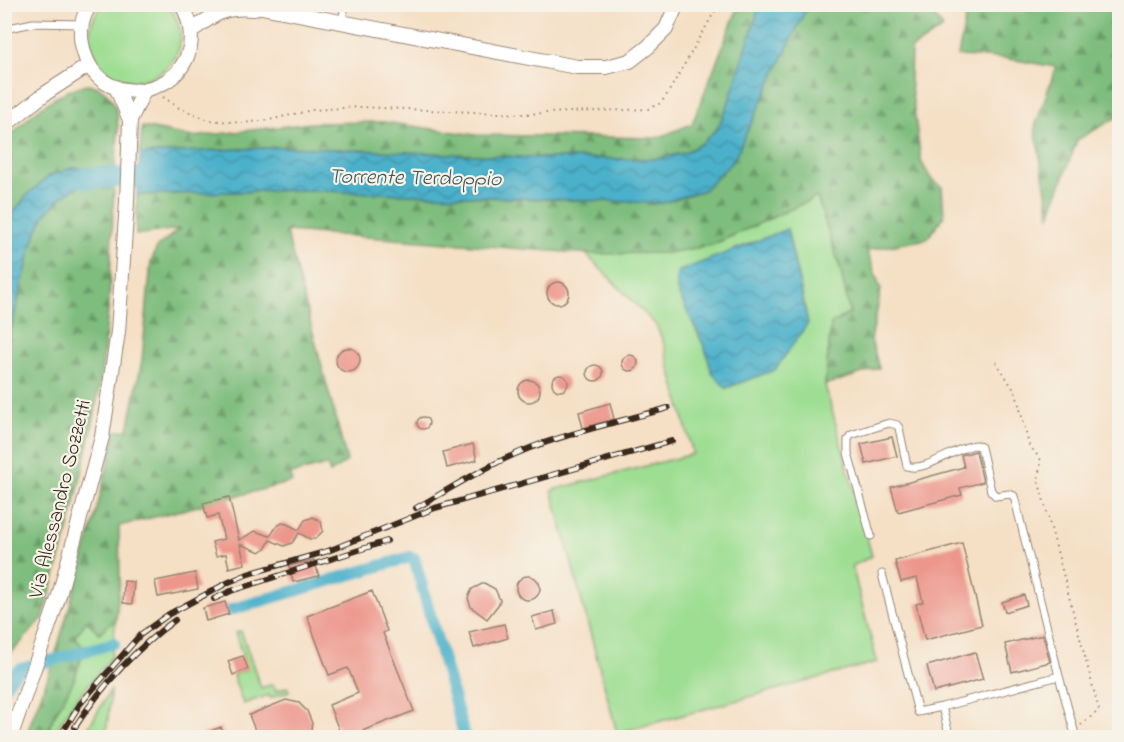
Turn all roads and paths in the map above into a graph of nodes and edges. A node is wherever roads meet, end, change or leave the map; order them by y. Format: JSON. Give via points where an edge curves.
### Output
{"nodes":[{"id":1,"x":91,"y":4,"type":"edge"},
{"id":2,"x":182,"y":4,"type":"edge"},
{"id":3,"x":246,"y":4,"type":"edge"},
{"id":4,"x":345,"y":4,"type":"edge"},
{"id":5,"x":676,"y":4,"type":"edge"},
{"id":6,"x":719,"y":4,"type":"edge"},
{"id":7,"x":269,"y":10,"type":"junction"},
{"id":8,"x":342,"y":23,"type":"junction"},
{"id":9,"x":82,"y":24,"type":"junction"},
{"id":10,"x":4,"y":29,"type":"edge"},
{"id":11,"x":191,"y":31,"type":"junction"},
{"id":12,"x":89,"y":65,"type":"junction"},
{"id":13,"x":116,"y":87,"type":"junction"},
{"id":14,"x":147,"y":90,"type":"junction"},
{"id":15,"x":130,"y":120,"type":"junction"},
{"id":16,"x":4,"y":126,"type":"edge"},
{"id":17,"x":996,"y":362,"type":"dead end"},
{"id":18,"x":871,"y":536,"type":"dead end"},
{"id":19,"x":882,"y":574,"type":"dead end"},
{"id":20,"x":1059,"y":676,"type":"junction"},
{"id":21,"x":942,"y":707,"type":"junction"},
{"id":22,"x":1075,"y":734,"type":"edge"},
{"id":23,"x":10,"y":738,"type":"edge"},
{"id":24,"x":950,"y":738,"type":"edge"}],
"edges":[{"from":1,"to":9,"type":"street"},
{"from":2,"to":11,"type":"street"},
{"from":3,"to":7,"type":"street"},
{"from":4,"to":8,"type":"lane"},
{"from":5,"to":8,"type":"street","via":[[666,29],[648,47],[630,61],[606,67],[577,67]]},
{"from":6,"to":14,"type":"path","via":[[661,104],[648,109],[521,114],[360,107],[312,110],[242,123],[209,120]]},
{"from":7,"to":8,"type":"street"},
{"from":7,"to":11,"type":"street","via":[[236,7],[215,14]]},
{"from":9,"to":10,"type":"lane","via":[[33,23]]},
{"from":9,"to":12,"type":"street","via":[[82,45]]},
{"from":11,"to":14,"type":"street","via":[[189,50],[181,68],[168,81]]},
{"from":12,"to":13,"type":"street"},
{"from":12,"to":16,"type":"street"},
{"from":13,"to":14,"type":"street"},
{"from":13,"to":15,"type":"street","name":"Via Alessandro Sozzetti"},
{"from":14,"to":15,"type":"street","name":"Via Alessandro Sozzetti"},
{"from":15,"to":23,"type":"street","name":"Via Alessandro Sozzetti","via":[[118,332],[102,437],[62,588]]},
{"from":17,"to":22,"type":"path","via":[[1016,393],[1029,445],[1041,460],[1038,479],[1100,710]]},
{"from":18,"to":20,"type":"lane","via":[[849,453],[851,435],[889,423],[897,425],[911,467],[972,445],[981,447],[991,491],[996,496],[1014,496]]},
{"from":19,"to":21,"type":"lane","via":[[918,712]]},
{"from":20,"to":21,"type":"lane"},
{"from":20,"to":22,"type":"lane"},
{"from":21,"to":24,"type":"lane"}]}
